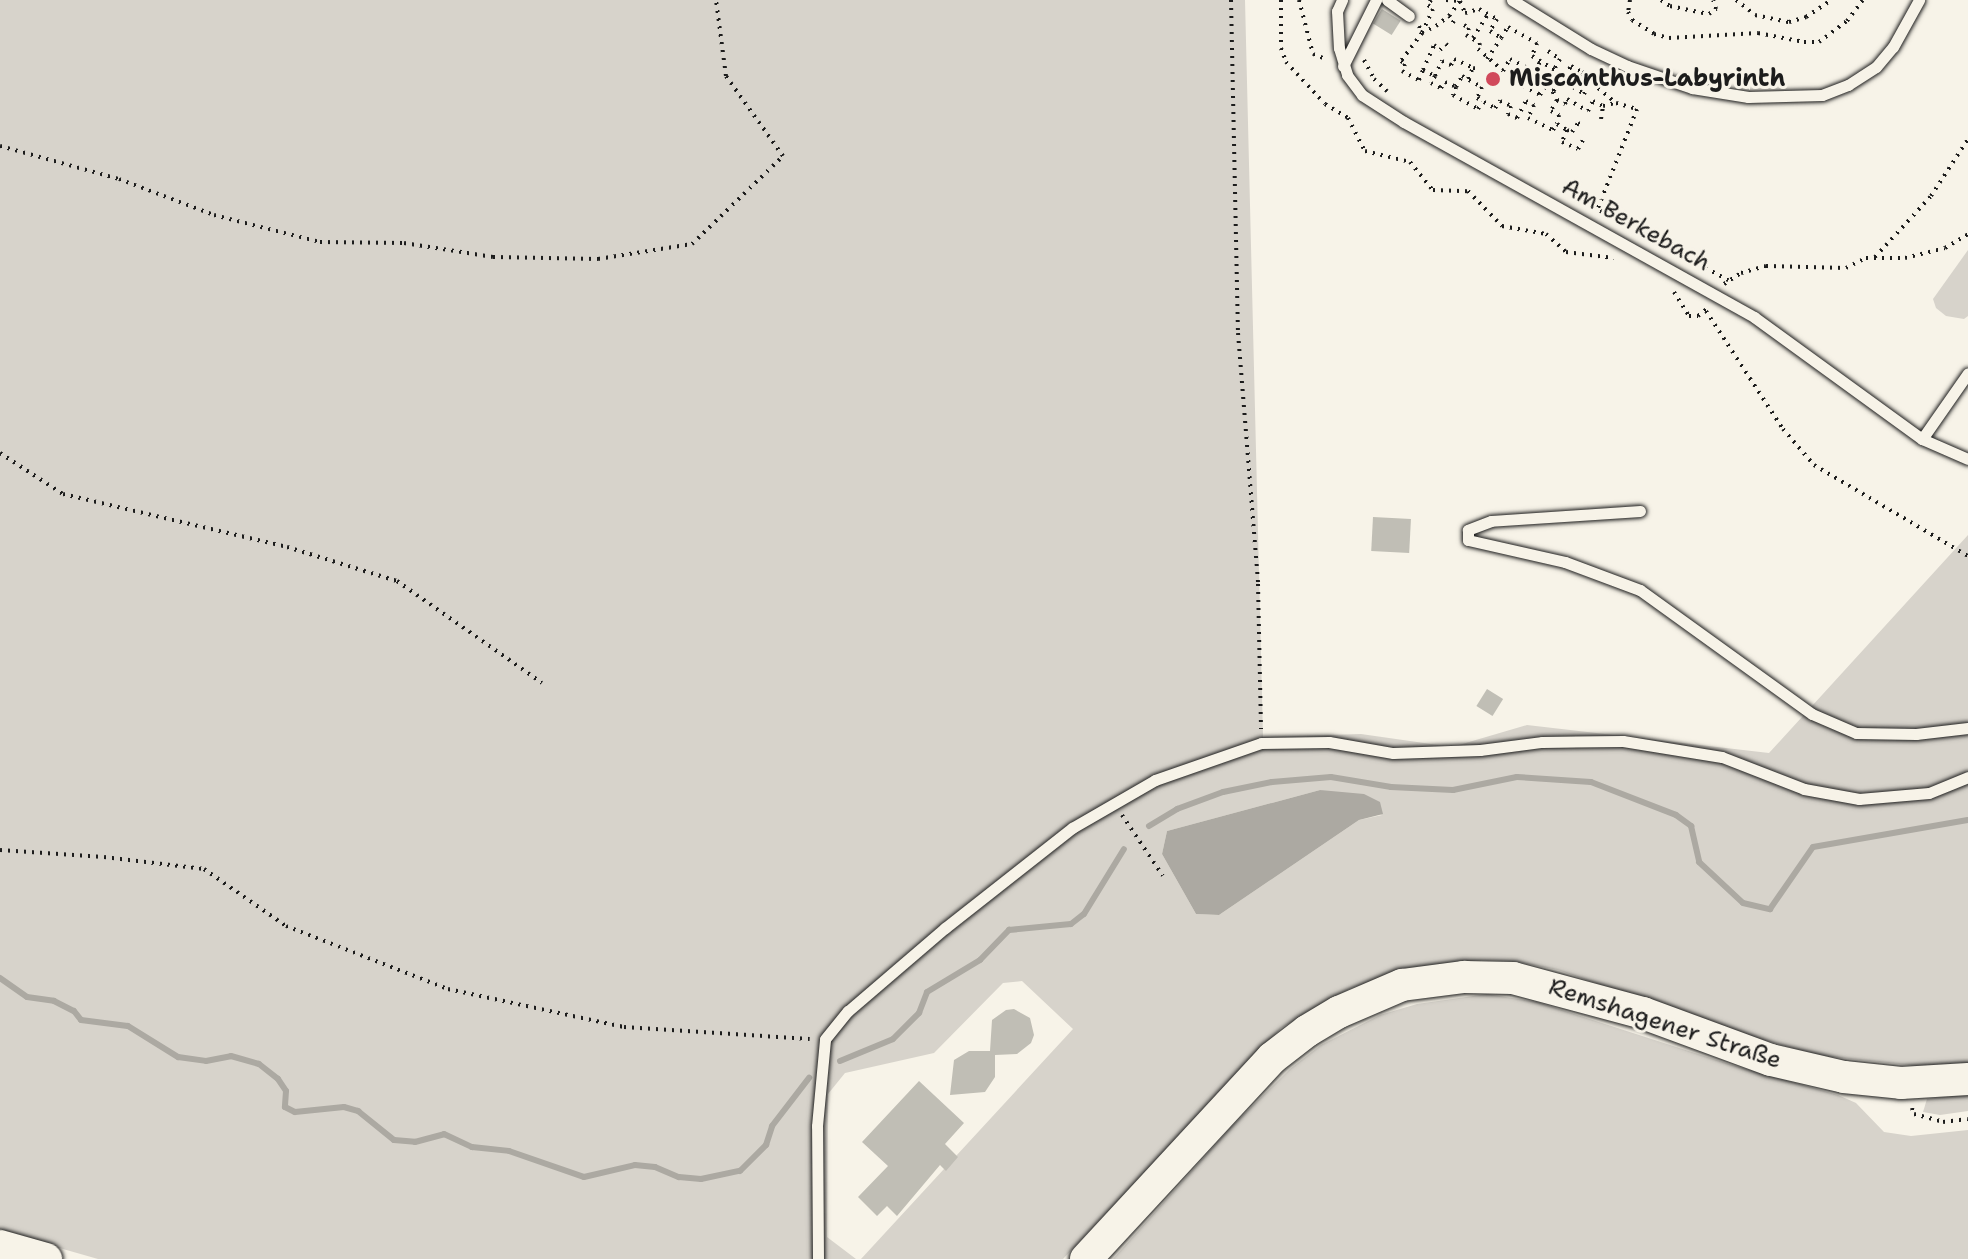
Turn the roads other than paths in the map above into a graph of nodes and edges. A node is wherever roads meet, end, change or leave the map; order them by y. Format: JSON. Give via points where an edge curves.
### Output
{"nodes":[{"id":1,"x":1342,"y":0,"type":"edge"},
{"id":2,"x":1376,"y":0,"type":"edge"},
{"id":3,"x":1387,"y":0,"type":"edge"},
{"id":4,"x":1919,"y":0,"type":"edge"},
{"id":5,"x":1515,"y":1,"type":"edge"},
{"id":6,"x":1409,"y":16,"type":"road end"},
{"id":7,"x":1343,"y":66,"type":"junction"},
{"id":8,"x":1968,"y":373,"type":"edge"},
{"id":9,"x":1922,"y":439,"type":"junction"},
{"id":10,"x":1968,"y":459,"type":"edge"},
{"id":11,"x":1640,"y":511,"type":"dead end"},
{"id":12,"x":1968,"y":728,"type":"edge"},
{"id":13,"x":1968,"y":777,"type":"edge"},
{"id":14,"x":1968,"y":1079,"type":"edge"},
{"id":15,"x":0,"y":1246,"type":"edge"},
{"id":16,"x":46,"y":1259,"type":"edge"},
{"id":17,"x":818,"y":1259,"type":"edge"},
{"id":18,"x":1086,"y":1259,"type":"edge"}],
"edges":[{"from":1,"to":7,"type":"lane","name":"Am Berkebach","via":[[1337,31]]},
{"from":2,"to":7,"type":"lane"},
{"from":3,"to":6,"type":"lane"},
{"from":4,"to":5,"type":"lane","via":[[1893,47],[1876,67],[1848,85],[1822,95],[1748,97],[1692,88],[1627,66]]},
{"from":7,"to":9,"type":"lane","name":"Am Berkebach","via":[[1362,95],[1390,114],[1754,317]]},
{"from":8,"to":9,"type":"lane"},
{"from":9,"to":10,"type":"lane","name":"Am Berkebach"},
{"from":11,"to":12,"type":"lane","via":[[1491,521],[1468,530],[1468,540],[1565,562],[1640,590],[1812,714],[1856,733]]},
{"from":13,"to":17,"type":"lane","via":[[1929,793],[1859,799],[1804,789],[1722,757],[1623,741],[1393,753],[1329,742],[1261,743],[1155,780],[1072,828],[945,928],[848,1011],[825,1039],[817,1126]]},
{"from":14,"to":18,"type":"main road","name":"Remshagener Straße","via":[[1901,1083],[1844,1077],[1771,1060],[1643,1013],[1513,978],[1464,977],[1402,985],[1339,1012],[1272,1058]]},
{"from":15,"to":16,"type":"main road"}]}
